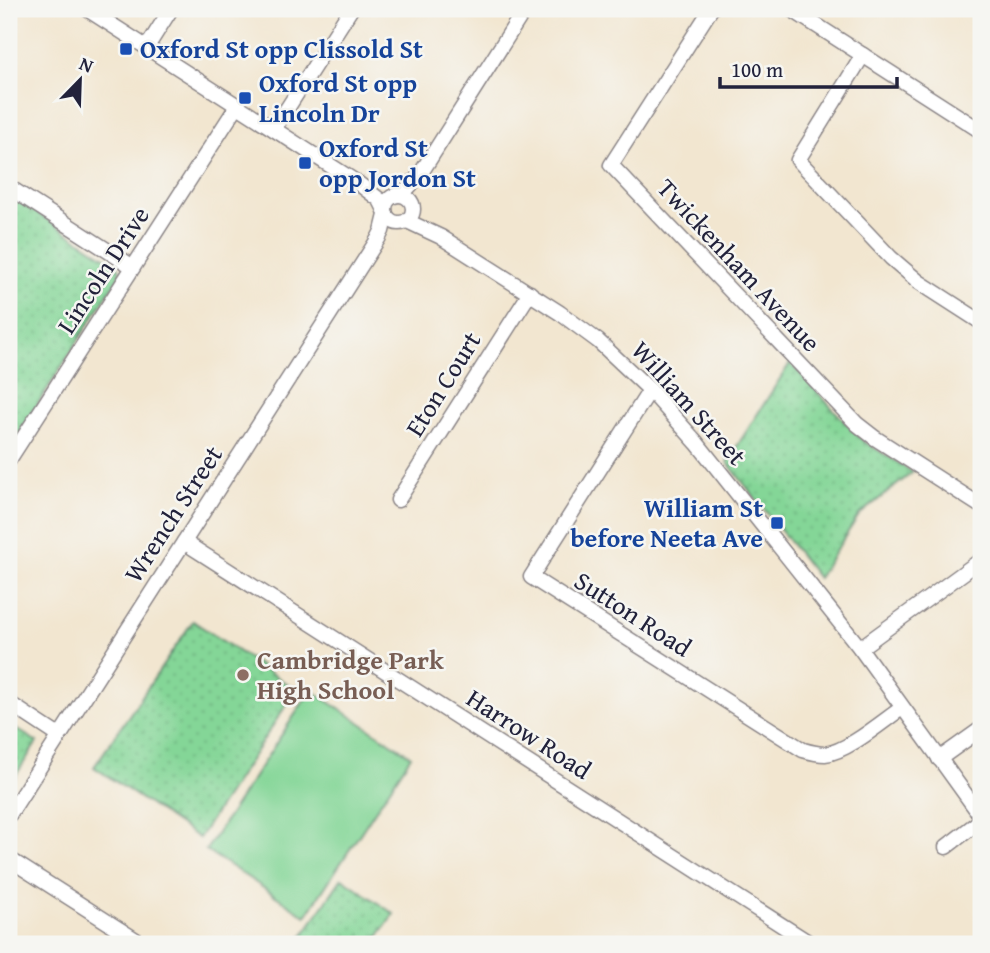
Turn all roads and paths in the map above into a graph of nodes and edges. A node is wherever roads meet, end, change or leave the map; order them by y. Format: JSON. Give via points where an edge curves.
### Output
{"nodes":[{"id":1,"x":87,"y":9,"type":"edge"},
{"id":2,"x":171,"y":9,"type":"edge"},
{"id":3,"x":351,"y":9,"type":"edge"},
{"id":4,"x":525,"y":9,"type":"edge"},
{"id":5,"x":710,"y":9,"type":"edge"},
{"id":6,"x":791,"y":9,"type":"edge"},
{"id":7,"x":147,"y":47,"type":"junction"},
{"id":8,"x":863,"y":55,"type":"junction"},
{"id":9,"x":237,"y":106,"type":"junction"},
{"id":10,"x":274,"y":129,"type":"junction"},
{"id":11,"x":981,"y":131,"type":"edge"},
{"id":12,"x":9,"y":187,"type":"edge"},
{"id":13,"x":398,"y":209,"type":"junction"},
{"id":14,"x":133,"y":267,"type":"junction"},
{"id":15,"x":530,"y":293,"type":"junction"},
{"id":16,"x":981,"y":322,"type":"edge"},
{"id":17,"x":650,"y":390,"type":"junction"},
{"id":18,"x":9,"y":460,"type":"edge"},
{"id":19,"x":398,"y":500,"type":"dead end"},
{"id":20,"x":981,"y":506,"type":"edge"},
{"id":21,"x":184,"y":542,"type":"junction"},
{"id":22,"x":981,"y":559,"type":"edge"},
{"id":23,"x":860,"y":649,"type":"junction"},
{"id":24,"x":9,"y":704,"type":"edge"},
{"id":25,"x":902,"y":708,"type":"junction"},
{"id":26,"x":981,"y":729,"type":"edge"},
{"id":27,"x":59,"y":736,"type":"junction"},
{"id":28,"x":939,"y":759,"type":"junction"},
{"id":29,"x":9,"y":815,"type":"edge"},
{"id":30,"x":981,"y":818,"type":"edge"},
{"id":31,"x":946,"y":847,"type":"dead end"},
{"id":32,"x":9,"y":859,"type":"edge"},
{"id":33,"x":120,"y":930,"type":"junction"},
{"id":34,"x":111,"y":944,"type":"edge"},
{"id":35,"x":142,"y":944,"type":"edge"},
{"id":36,"x":811,"y":944,"type":"edge"}],
"edges":[{"from":1,"to":7,"type":"street"},
{"from":2,"to":7,"type":"street"},
{"from":3,"to":10,"type":"street"},
{"from":4,"to":13,"type":"street","name":"Wrench Street"},
{"from":5,"to":20,"type":"street","name":"Twickenham Avenue","via":[[611,165],[856,424]]},
{"from":6,"to":8,"type":"street"},
{"from":7,"to":9,"type":"street"},
{"from":8,"to":11,"type":"street"},
{"from":8,"to":16,"type":"street","via":[[798,160],[891,258]]},
{"from":9,"to":10,"type":"street"},
{"from":9,"to":14,"type":"street","name":"Lincoln Drive"},
{"from":10,"to":13,"type":"street"},
{"from":12,"to":14,"type":"street"},
{"from":13,"to":15,"type":"street","name":"William Street"},
{"from":13,"to":21,"type":"street","name":"Wrench Street"},
{"from":14,"to":18,"type":"street","name":"Lincoln Drive"},
{"from":15,"to":17,"type":"street","name":"William Street","via":[[585,331]]},
{"from":15,"to":19,"type":"street","name":"Eton Court"},
{"from":17,"to":23,"type":"street","name":"William Street"},
{"from":17,"to":25,"type":"street","name":"Sutton Road","via":[[531,577],[803,750],[826,754],[839,750]]},
{"from":21,"to":27,"type":"street","name":"Wrench Street"},
{"from":21,"to":36,"type":"street","name":"Harrow Road"},
{"from":22,"to":23,"type":"street"},
{"from":23,"to":25,"type":"street","name":"William Street"},
{"from":24,"to":27,"type":"street"},
{"from":25,"to":28,"type":"street","name":"William Street"},
{"from":26,"to":28,"type":"street"},
{"from":27,"to":29,"type":"street","name":"Wrench Street"},
{"from":28,"to":30,"type":"street","name":"William Street"},
{"from":30,"to":31,"type":"street"},
{"from":32,"to":33,"type":"street"},
{"from":33,"to":34,"type":"street"},
{"from":33,"to":35,"type":"street"}]}
